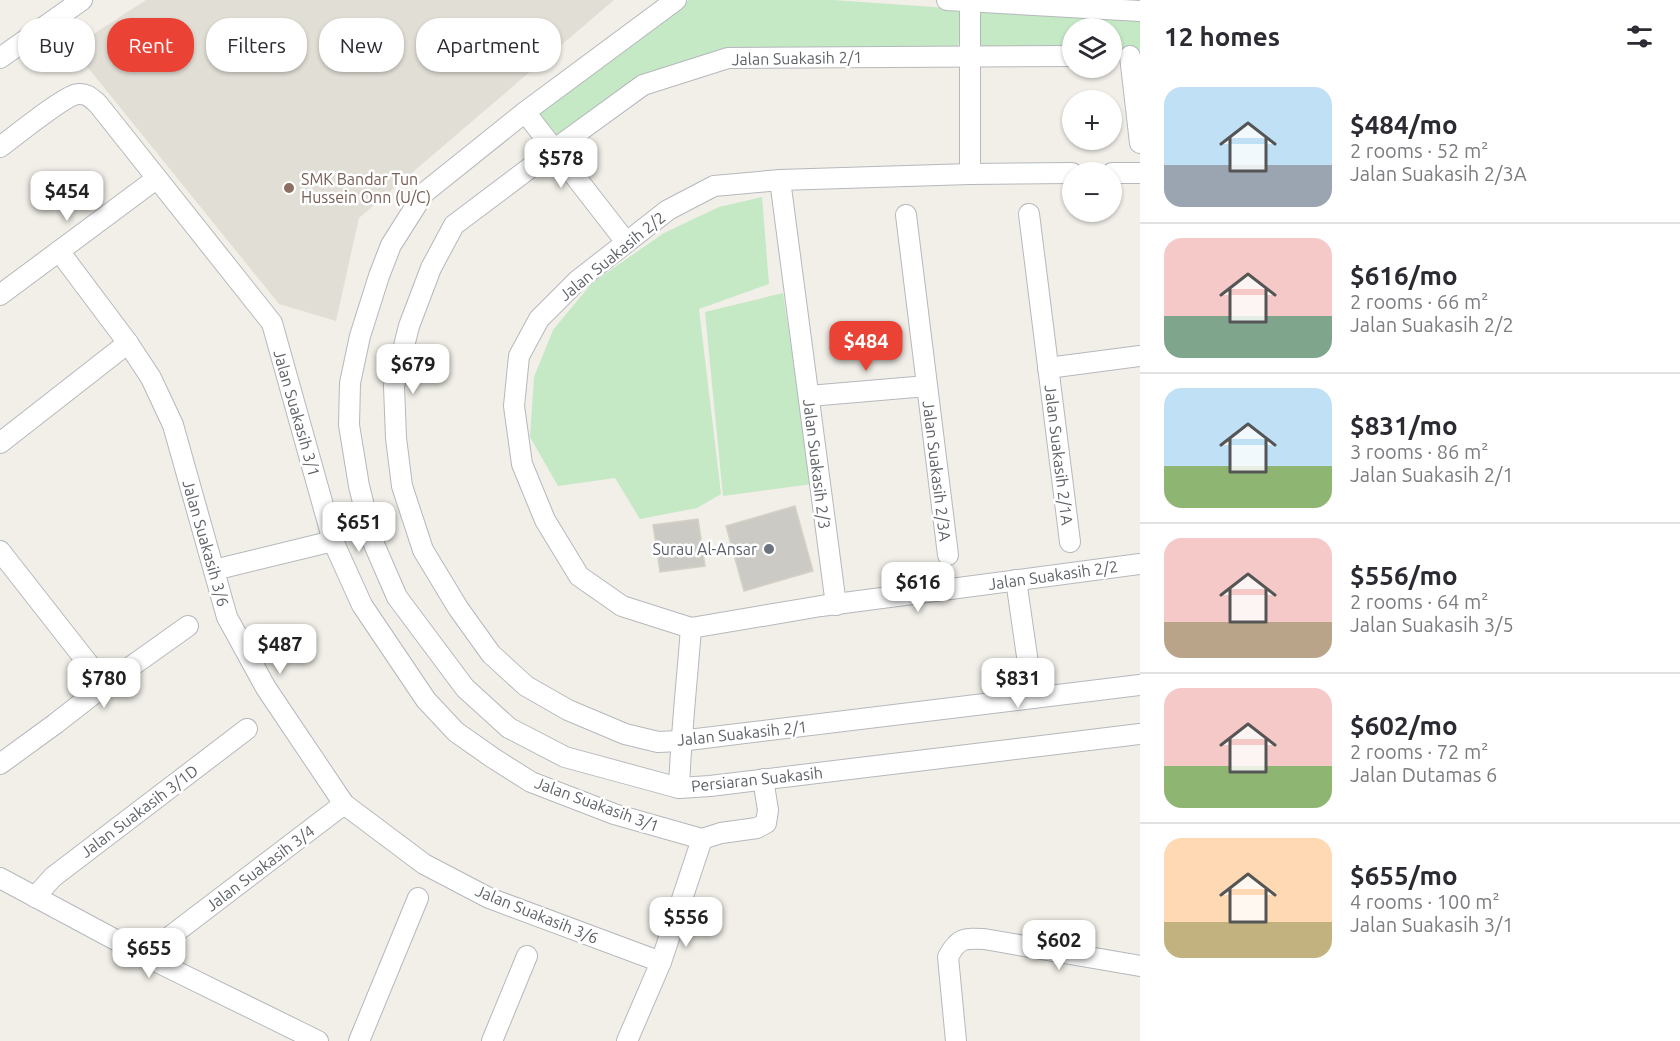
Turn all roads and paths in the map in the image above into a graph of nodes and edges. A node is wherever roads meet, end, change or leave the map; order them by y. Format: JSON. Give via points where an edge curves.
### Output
{"nodes":[{"id":1,"x":82,"y":0,"type":"edge"},
{"id":2,"x":676,"y":0,"type":"edge"},
{"id":3,"x":947,"y":0,"type":"edge"},
{"id":4,"x":970,"y":2,"type":"junction"},
{"id":5,"x":1140,"y":11,"type":"edge"},
{"id":6,"x":1127,"y":55,"type":"edge"},
{"id":7,"x":969,"y":56,"type":"junction"},
{"id":8,"x":1062,"y":56,"type":"edge"},
{"id":9,"x":0,"y":58,"type":"edge"},
{"id":10,"x":525,"y":112,"type":"junction"},
{"id":11,"x":1140,"y":143,"type":"edge"},
{"id":12,"x":0,"y":147,"type":"edge"},
{"id":13,"x":555,"y":149,"type":"junction"},
{"id":14,"x":1062,"y":173,"type":"edge"},
{"id":15,"x":1122,"y":173,"type":"edge"},
{"id":16,"x":1140,"y":173,"type":"edge"},
{"id":17,"x":970,"y":174,"type":"junction"},
{"id":18,"x":156,"y":179,"type":"junction"},
{"id":19,"x":780,"y":180,"type":"junction"},
{"id":20,"x":1029,"y":214,"type":"dead end"},
{"id":21,"x":906,"y":215,"type":"dead end"},
{"id":22,"x":626,"y":242,"type":"junction"},
{"id":23,"x":59,"y":251,"type":"junction"},
{"id":24,"x":0,"y":295,"type":"edge"},
{"id":25,"x":128,"y":343,"type":"junction"},
{"id":26,"x":1140,"y":356,"type":"edge"},
{"id":27,"x":1048,"y":368,"type":"junction"},
{"id":28,"x":927,"y":386,"type":"junction"},
{"id":29,"x":809,"y":396,"type":"junction"},
{"id":30,"x":0,"y":443,"type":"edge"},
{"id":31,"x":333,"y":541,"type":"junction"},
{"id":32,"x":1070,"y":542,"type":"dead end"},
{"id":33,"x":0,"y":551,"type":"edge"},
{"id":34,"x":948,"y":555,"type":"dead end"},
{"id":35,"x":1140,"y":564,"type":"edge"},
{"id":36,"x":214,"y":570,"type":"junction"},
{"id":37,"x":1016,"y":580,"type":"junction"},
{"id":38,"x":836,"y":605,"type":"junction"},
{"id":39,"x":188,"y":626,"type":"dead end"},
{"id":40,"x":691,"y":627,"type":"junction"},
{"id":41,"x":105,"y":684,"type":"junction"},
{"id":42,"x":1140,"y":685,"type":"edge"},
{"id":43,"x":1034,"y":698,"type":"junction"},
{"id":44,"x":247,"y":729,"type":"dead end"},
{"id":45,"x":1140,"y":734,"type":"edge"},
{"id":46,"x":680,"y":741,"type":"junction"},
{"id":47,"x":3,"y":755,"type":"edge"},
{"id":48,"x":763,"y":779,"type":"junction"},
{"id":49,"x":679,"y":788,"type":"junction"},
{"id":50,"x":344,"y":804,"type":"junction"},
{"id":51,"x":702,"y":839,"type":"junction"},
{"id":52,"x":0,"y":878,"type":"edge"},
{"id":53,"x":35,"y":897,"type":"junction"},
{"id":54,"x":418,"y":898,"type":"dead end"},
{"id":55,"x":527,"y":956,"type":"dead end"},
{"id":56,"x":155,"y":961,"type":"junction"},
{"id":57,"x":661,"y":962,"type":"junction"},
{"id":58,"x":1140,"y":966,"type":"edge"},
{"id":59,"x":318,"y":1041,"type":"edge"},
{"id":60,"x":359,"y":1041,"type":"edge"},
{"id":61,"x":492,"y":1041,"type":"edge"},
{"id":62,"x":627,"y":1041,"type":"edge"},
{"id":63,"x":956,"y":1041,"type":"edge"}],
"edges":[{"from":1,"to":9,"type":"street"},
{"from":2,"to":10,"type":"street","name":"Persiaran Suakasih"},
{"from":3,"to":4,"type":"street"},
{"from":4,"to":5,"type":"street"},
{"from":4,"to":7,"type":"street"},
{"from":6,"to":11,"type":"street"},
{"from":7,"to":8,"type":"street","name":"Jalan Suakasih 2/1"},
{"from":7,"to":13,"type":"street","name":"Jalan Suakasih 2/1","via":[[728,58],[643,86]]},
{"from":7,"to":17,"type":"street"},
{"from":10,"to":13,"type":"street"},
{"from":10,"to":49,"type":"street","name":"Persiaran Suakasih","via":[[424,193],[391,245],[360,336],[350,384],[350,425],[359,486],[373,542],[397,597],[465,688],[509,728],[565,757]]},
{"from":12,"to":18,"type":"street","name":"Jalan Suakasih 3/1","via":[[62,101],[76,93],[87,95]]},
{"from":13,"to":22,"type":"street"},
{"from":13,"to":46,"type":"street","name":"Jalan Suakasih 2/1","via":[[454,225],[431,268],[409,326],[394,386],[402,486],[430,564],[491,654],[517,678],[568,710],[625,734],[658,742]]},
{"from":14,"to":17,"type":"street","name":"Jalan Suakasih 2/2"},
{"from":15,"to":16,"type":"street"},
{"from":17,"to":19,"type":"street","name":"Jalan Suakasih 2/2"},
{"from":18,"to":23,"type":"street"},
{"from":18,"to":31,"type":"street","name":"Jalan Suakasih 3/1","via":[[272,323]]},
{"from":19,"to":22,"type":"street","name":"Jalan Suakasih 2/2","via":[[714,186],[668,210]]},
{"from":19,"to":29,"type":"street","name":"Jalan Suakasih 2/3"},
{"from":20,"to":27,"type":"street","name":"Jalan Suakasih 2/1A"},
{"from":21,"to":28,"type":"street","name":"Jalan Suakasih 2/3A"},
{"from":22,"to":40,"type":"street","name":"Jalan Suakasih 2/2","via":[[539,319],[519,356],[514,406],[522,464],[544,520],[579,576],[622,606]]},
{"from":23,"to":24,"type":"street"},
{"from":23,"to":25,"type":"street","name":"Jalan Suakasih 3/6"},
{"from":25,"to":30,"type":"street"},
{"from":25,"to":36,"type":"street","name":"Jalan Suakasih 3/6","via":[[151,378],[173,425]]},
{"from":26,"to":27,"type":"street","name":"Jalan Suakasih 2/1A"},
{"from":27,"to":32,"type":"street","name":"Jalan Suakasih 2/1A"},
{"from":28,"to":29,"type":"street","name":"Jalan Suakasih 2/3A"},
{"from":28,"to":34,"type":"street","name":"Jalan Suakasih 2/3A"},
{"from":29,"to":38,"type":"street","name":"Jalan Suakasih 2/3"},
{"from":31,"to":36,"type":"street"},
{"from":31,"to":51,"type":"street","name":"Jalan Suakasih 3/1","via":[[363,605],[426,700],[456,732],[531,782],[614,814]]},
{"from":33,"to":41,"type":"street"},
{"from":35,"to":37,"type":"street","name":"Jalan Suakasih 2/2"},
{"from":36,"to":50,"type":"street","name":"Jalan Suakasih 3/6","via":[[227,617],[266,688]]},
{"from":37,"to":38,"type":"street","name":"Jalan Suakasih 2/2"},
{"from":37,"to":43,"type":"street"},
{"from":38,"to":40,"type":"street","name":"Jalan Suakasih 2/2"},
{"from":39,"to":41,"type":"street"},
{"from":40,"to":46,"type":"street"},
{"from":41,"to":47,"type":"street","via":[[55,724]]},
{"from":42,"to":43,"type":"street","name":"Jalan Suakasih 2/1"},
{"from":43,"to":46,"type":"street","name":"Jalan Suakasih 2/1"},
{"from":44,"to":53,"type":"street","name":"Jalan Suakasih 3/1D","via":[[53,877]]},
{"from":45,"to":48,"type":"street","name":"Persiaran Suakasih"},
{"from":46,"to":49,"type":"street"},
{"from":48,"to":49,"type":"street","name":"Persiaran Suakasih"},
{"from":48,"to":51,"type":"street","via":[[766,823]]},
{"from":50,"to":56,"type":"street","name":"Jalan Suakasih 3/4","via":[[172,935]]},
{"from":50,"to":57,"type":"street","name":"Jalan Suakasih 3/6","via":[[424,864],[489,898]]},
{"from":51,"to":57,"type":"street"},
{"from":52,"to":53,"type":"street"},
{"from":53,"to":56,"type":"street"},
{"from":54,"to":60,"type":"street"},
{"from":55,"to":61,"type":"street"},
{"from":56,"to":59,"type":"street"},
{"from":57,"to":62,"type":"street"},
{"from":58,"to":63,"type":"street","via":[[965,938],[948,957]]}]}
